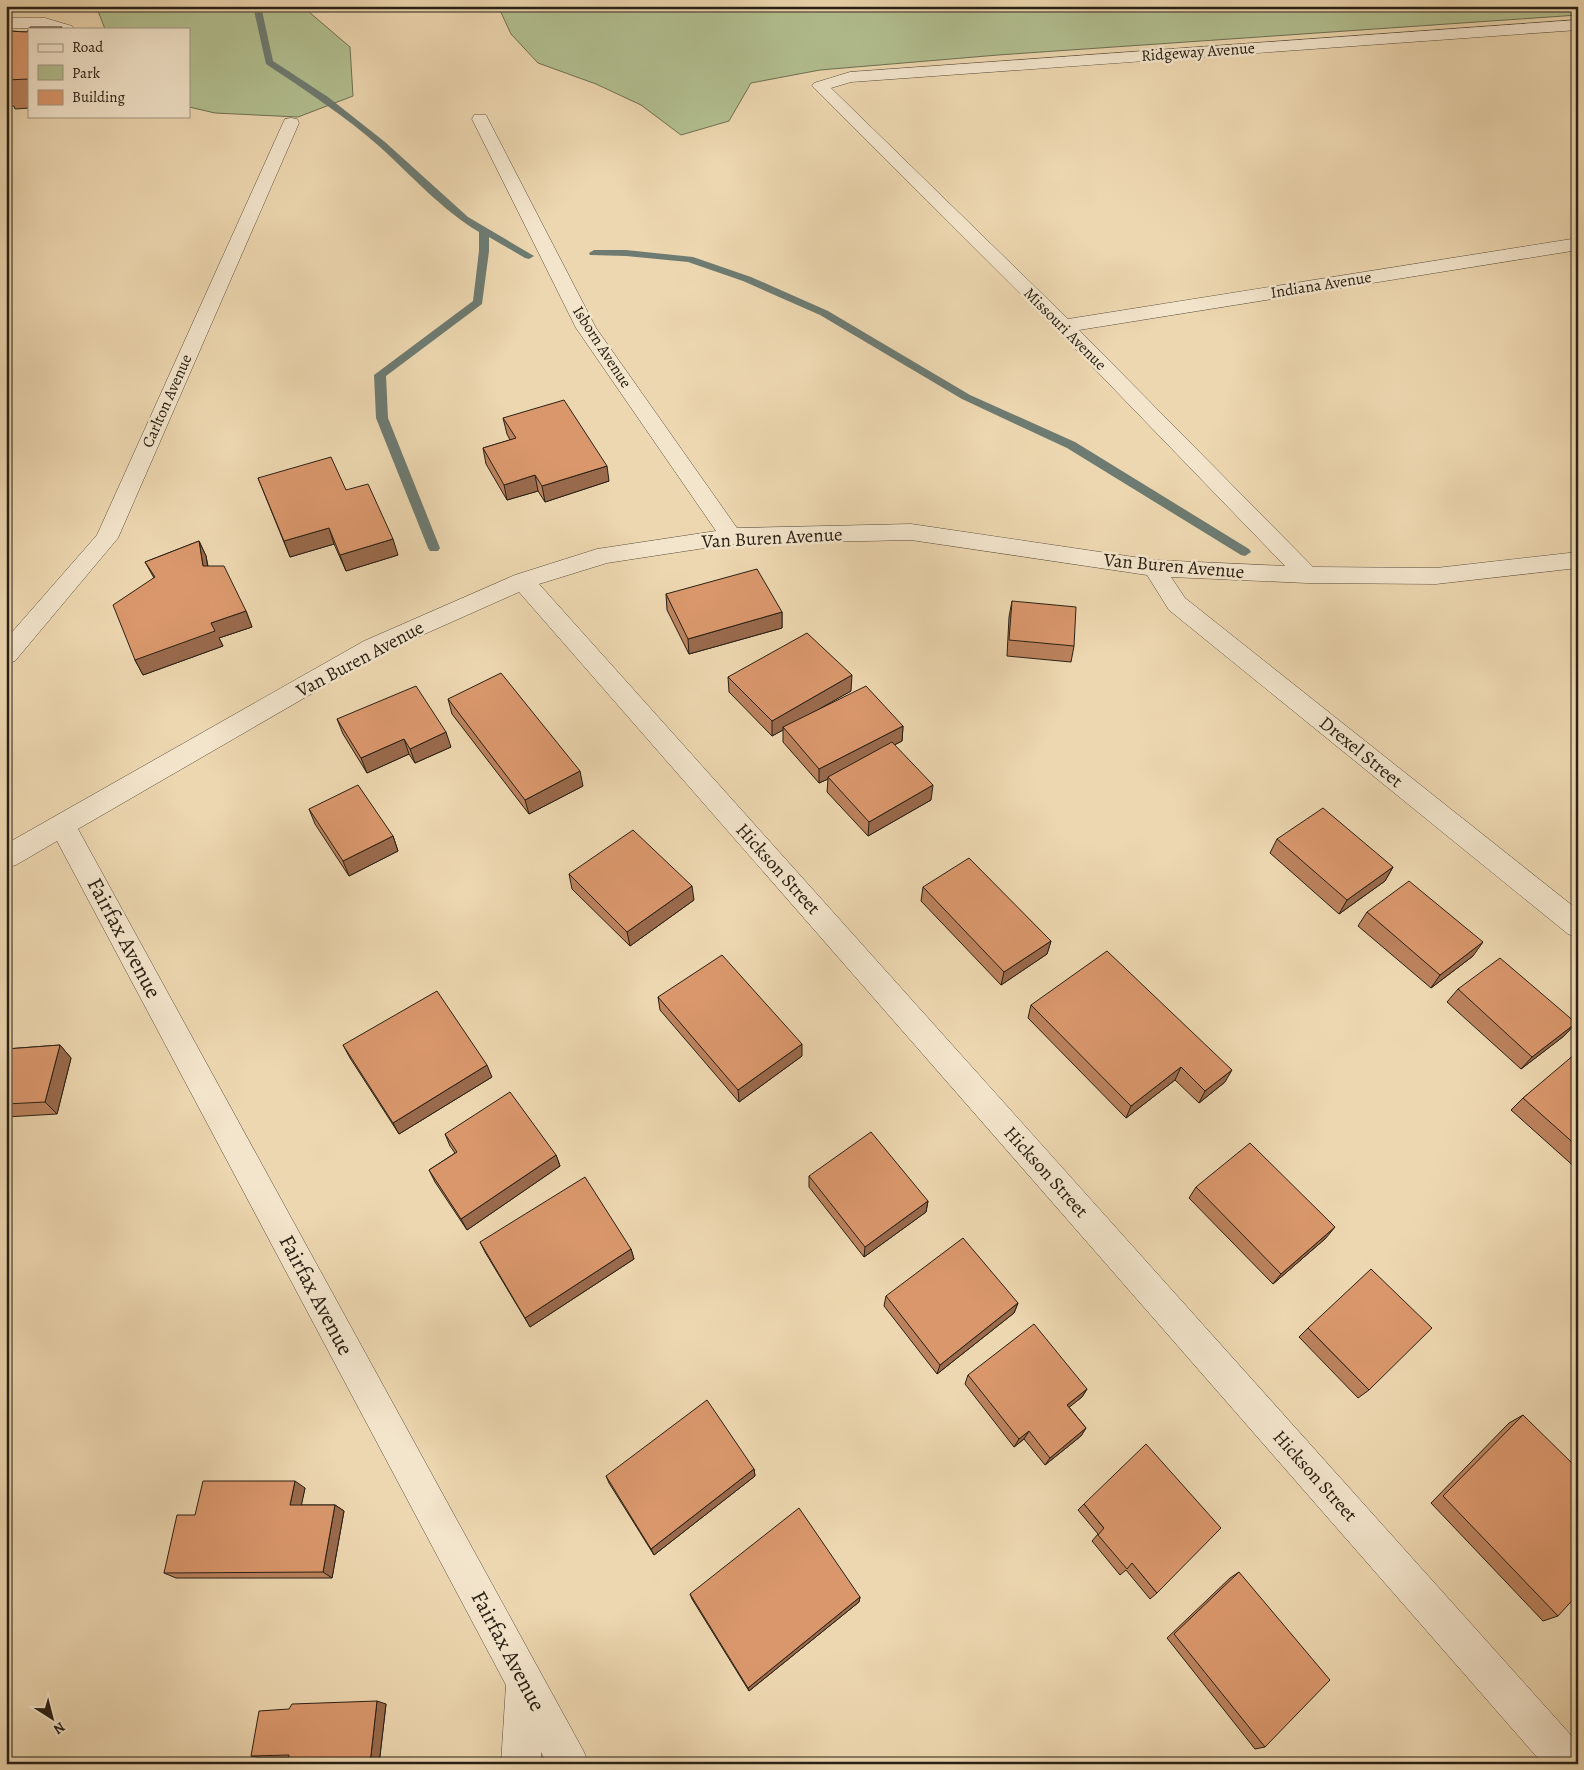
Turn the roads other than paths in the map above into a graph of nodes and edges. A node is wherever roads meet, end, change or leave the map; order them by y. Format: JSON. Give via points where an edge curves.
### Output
{"nodes":[{"id":1,"x":6,"y":23,"type":"edge"},
{"id":2,"x":1578,"y":25,"type":"edge"},
{"id":3,"x":62,"y":28,"type":"edge"},
{"id":4,"x":820,"y":86,"type":"joint"},
{"id":5,"x":480,"y":119,"type":"dead end"},
{"id":6,"x":290,"y":123,"type":"dead end"},
{"id":7,"x":1578,"y":244,"type":"edge"},
{"id":8,"x":1064,"y":326,"type":"junction"},
{"id":9,"x":731,"y":536,"type":"junction"},
{"id":10,"x":1578,"y":560,"type":"edge"},
{"id":11,"x":1154,"y":568,"type":"junction"},
{"id":12,"x":1307,"y":575,"type":"junction"},
{"id":13,"x":523,"y":581,"type":"junction"},
{"id":14,"x":6,"y":655,"type":"edge"},
{"id":15,"x":63,"y":826,"type":"junction"},
{"id":16,"x":6,"y":857,"type":"edge"},
{"id":17,"x":1578,"y":926,"type":"edge"},
{"id":18,"x":525,"y":1683,"type":"junction"},
{"id":19,"x":521,"y":1764,"type":"edge"},
{"id":20,"x":569,"y":1764,"type":"edge"},
{"id":21,"x":1570,"y":1764,"type":"edge"}],
"edges":[{"from":1,"to":3,"type":"street","via":[[45,23]]},
{"from":2,"to":4,"type":"street","name":"Ridgeway Avenue","via":[[850,77]]},
{"from":4,"to":8,"type":"street","name":"Missouri Avenue"},
{"from":5,"to":9,"type":"street","name":"Isborn Avenue","via":[[586,328]]},
{"from":6,"to":14,"type":"street","name":"Carlton Avenue","via":[[107,538]]},
{"from":7,"to":8,"type":"street","name":"Indiana Avenue"},
{"from":8,"to":12,"type":"street","name":"Missouri Avenue"},
{"from":9,"to":11,"type":"street","name":"Van Buren Avenue","via":[[911,532]]},
{"from":9,"to":13,"type":"street","name":"Van Buren Avenue","via":[[605,555]]},
{"from":10,"to":12,"type":"street","name":"Van Buren Avenue","via":[[1436,576]]},
{"from":11,"to":12,"type":"street","name":"Van Buren Avenue"},
{"from":11,"to":17,"type":"street","name":"Drexel Street","via":[[1177,604]]},
{"from":13,"to":15,"type":"street","name":"Van Buren Avenue","via":[[373,647]]},
{"from":13,"to":21,"type":"street","name":"Hickson Street"},
{"from":15,"to":16,"type":"street","name":"Van Buren Avenue"},
{"from":15,"to":18,"type":"street","name":"Fairfax Avenue"},
{"from":18,"to":19,"type":"street"},
{"from":18,"to":20,"type":"street","name":"Fairfax Avenue"}]}
